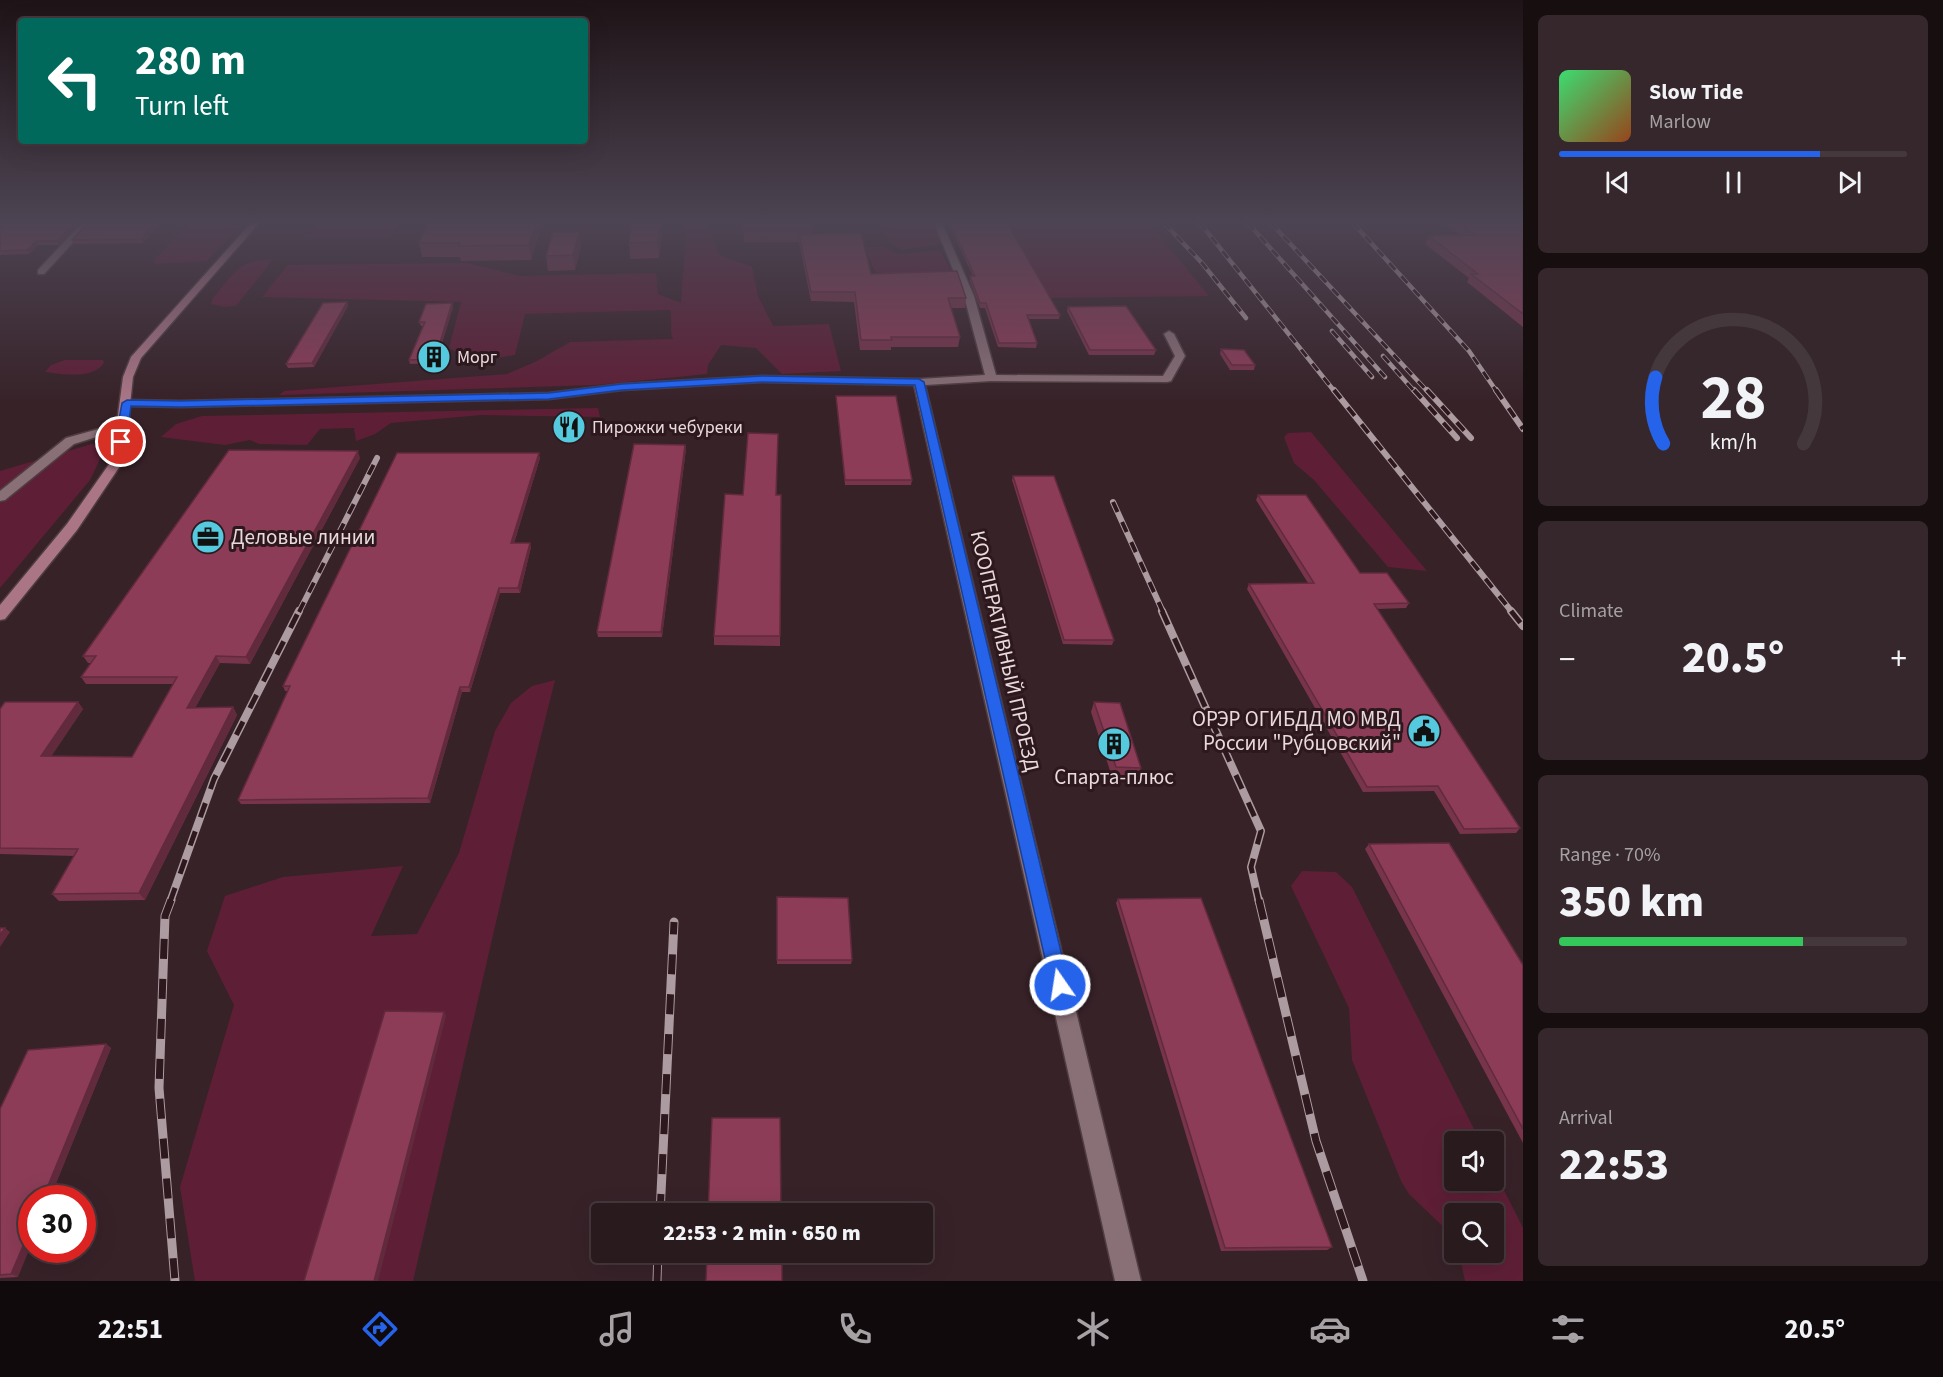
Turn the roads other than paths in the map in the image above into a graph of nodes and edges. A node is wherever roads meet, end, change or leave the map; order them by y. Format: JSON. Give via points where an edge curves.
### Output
{"nodes":[{"id":1,"x":202,"y":283,"type":"edge"},
{"id":2,"x":963,"y":283,"type":"edge"},
{"id":3,"x":1169,"y":334,"type":"dead end"},
{"id":4,"x":991,"y":378,"type":"junction"},
{"id":5,"x":919,"y":382,"type":"junction"},
{"id":6,"x":127,"y":403,"type":"junction"},
{"id":7,"x":123,"y":425,"type":"junction"},
{"id":8,"x":0,"y":497,"type":"edge"},
{"id":9,"x":0,"y":615,"type":"edge"},
{"id":10,"x":1128,"y":1281,"type":"edge"}],
"edges":[{"from":1,"to":6,"type":"main road","via":[[136,357],[128,377]]},
{"from":2,"to":4,"type":"street"},
{"from":3,"to":4,"type":"street","via":[[1180,356],[1167,379]]},
{"from":4,"to":5,"type":"street"},
{"from":5,"to":6,"type":"street","via":[[762,379],[622,387],[549,396]]},
{"from":5,"to":10,"type":"street","name":"КООПЕРАТИВНЫЙ ПРОЕЗД"},
{"from":6,"to":7,"type":"main road"},
{"from":7,"to":8,"type":"street","via":[[70,441]]},
{"from":7,"to":9,"type":"main road","via":[[118,460],[100,490]]}]}
